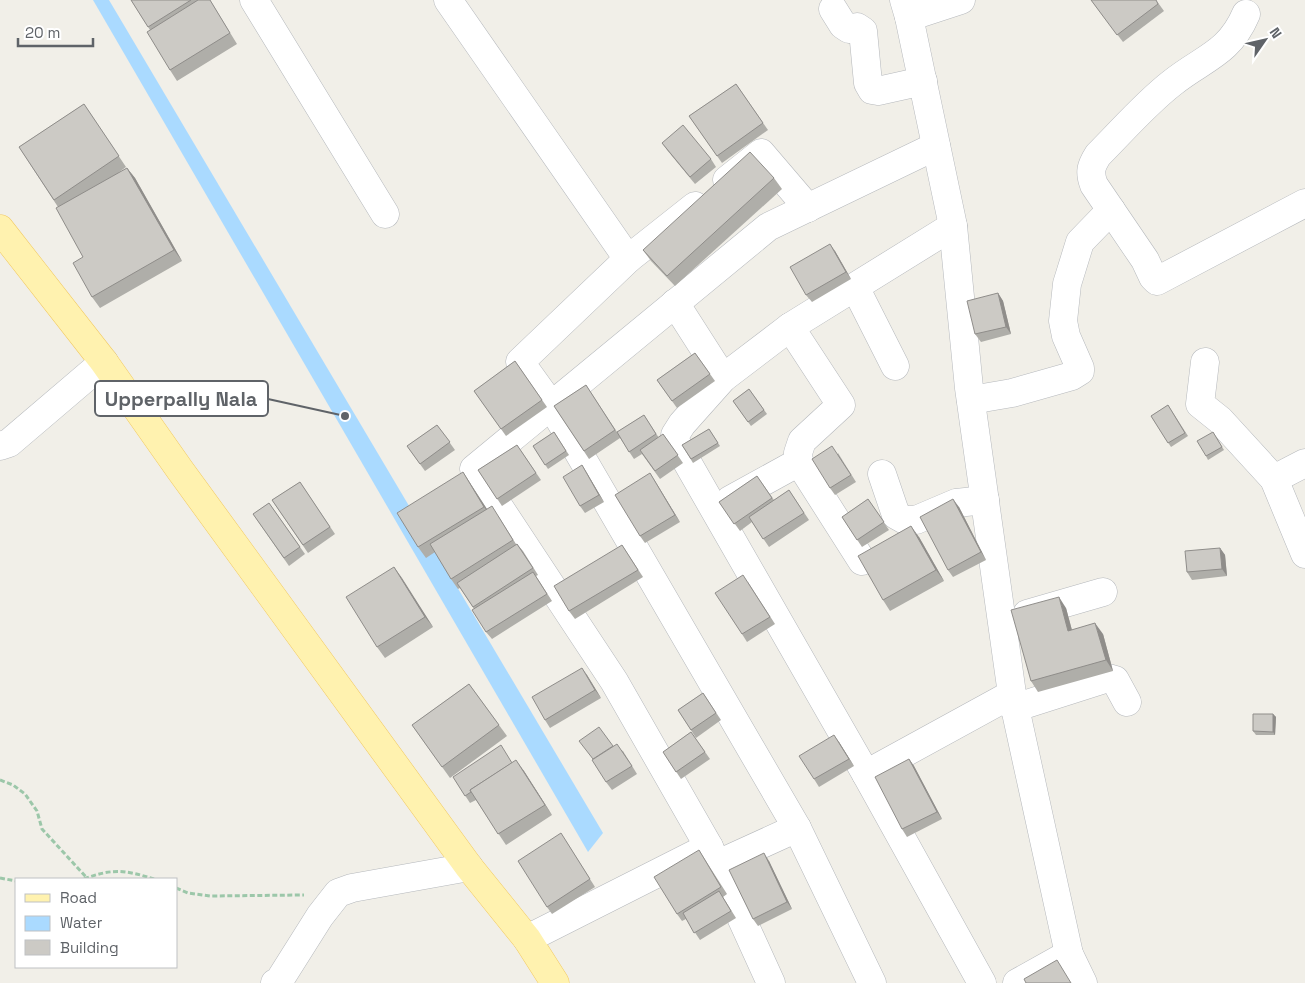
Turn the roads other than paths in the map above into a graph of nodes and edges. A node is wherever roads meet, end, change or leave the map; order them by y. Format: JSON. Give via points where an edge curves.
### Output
{"nodes":[{"id":1,"x":254,"y":0,"type":"edge"},
{"id":2,"x":448,"y":0,"type":"edge"},
{"id":3,"x":961,"y":0,"type":"edge"},
{"id":4,"x":1250,"y":5,"type":"edge"},
{"id":5,"x":833,"y":9,"type":"dead end"},
{"id":6,"x":906,"y":9,"type":"edge"},
{"id":7,"x":923,"y":81,"type":"junction"},
{"id":8,"x":936,"y":146,"type":"junction"},
{"id":9,"x":1305,"y":203,"type":"edge"},
{"id":10,"x":808,"y":208,"type":"junction"},
{"id":11,"x":1111,"y":210,"type":"junction"},
{"id":12,"x":385,"y":214,"type":"dead end"},
{"id":13,"x":953,"y":226,"type":"junction"},
{"id":14,"x":0,"y":229,"type":"edge"},
{"id":15,"x":628,"y":259,"type":"junction"},
{"id":16,"x":855,"y":287,"type":"junction"},
{"id":17,"x":675,"y":303,"type":"junction"},
{"id":18,"x":790,"y":328,"type":"junction"},
{"id":19,"x":104,"y":362,"type":"junction"},
{"id":20,"x":1205,"y":362,"type":"dead end"},
{"id":21,"x":896,"y":366,"type":"dead end"},
{"id":22,"x":723,"y":378,"type":"junction"},
{"id":23,"x":971,"y":400,"type":"junction"},
{"id":24,"x":551,"y":406,"type":"junction"},
{"id":25,"x":0,"y":446,"type":"edge"},
{"id":26,"x":799,"y":462,"type":"junction"},
{"id":27,"x":1305,"y":463,"type":"edge"},
{"id":28,"x":882,"y":474,"type":"dead end"},
{"id":29,"x":1274,"y":479,"type":"junction"},
{"id":30,"x":985,"y":500,"type":"junction"},
{"id":31,"x":712,"y":507,"type":"junction"},
{"id":32,"x":1305,"y":554,"type":"edge"},
{"id":33,"x":862,"y":561,"type":"edge"},
{"id":34,"x":1103,"y":592,"type":"dead end"},
{"id":35,"x":1002,"y":621,"type":"junction"},
{"id":36,"x":1013,"y":701,"type":"junction"},
{"id":37,"x":1127,"y":702,"type":"dead end"},
{"id":38,"x":866,"y":774,"type":"junction"},
{"id":39,"x":797,"y":828,"type":"junction"},
{"id":40,"x":713,"y":856,"type":"junction"},
{"id":41,"x":469,"y":867,"type":"junction"},
{"id":42,"x":527,"y":939,"type":"junction"},
{"id":43,"x":1069,"y":954,"type":"junction"},
{"id":44,"x":275,"y":983,"type":"edge"},
{"id":45,"x":555,"y":983,"type":"edge"},
{"id":46,"x":771,"y":983,"type":"edge"},
{"id":47,"x":872,"y":983,"type":"edge"},
{"id":48,"x":982,"y":983,"type":"edge"},
{"id":49,"x":1017,"y":983,"type":"edge"},
{"id":50,"x":1083,"y":983,"type":"edge"}],
"edges":[{"from":1,"to":12,"type":"street"},
{"from":2,"to":15,"type":"street"},
{"from":3,"to":6,"type":"street"},
{"from":4,"to":11,"type":"street","via":[[1240,29],[1228,44],[1173,82],[1098,155],[1091,166],[1090,176]]},
{"from":5,"to":7,"type":"street","via":[[843,25],[863,31],[868,83],[872,90],[878,92]]},
{"from":6,"to":7,"type":"street"},
{"from":7,"to":8,"type":"street"},
{"from":8,"to":10,"type":"street"},
{"from":8,"to":13,"type":"street"},
{"from":9,"to":11,"type":"street","via":[[1157,280]]},
{"from":10,"to":15,"type":"street","via":[[761,153]]},
{"from":10,"to":17,"type":"street","via":[[768,227]]},
{"from":11,"to":23,"type":"street","via":[[1080,242],[1067,284],[1063,321],[1080,371],[1012,393]]},
{"from":13,"to":16,"type":"street"},
{"from":13,"to":23,"type":"street"},
{"from":14,"to":19,"type":"main road"},
{"from":15,"to":24,"type":"street","via":[[520,362]]},
{"from":16,"to":18,"type":"street"},
{"from":16,"to":21,"type":"street"},
{"from":17,"to":22,"type":"street"},
{"from":17,"to":24,"type":"street"},
{"from":18,"to":22,"type":"street"},
{"from":18,"to":26,"type":"street","via":[[841,406],[802,441]]},
{"from":19,"to":25,"type":"street","via":[[9,443]]},
{"from":19,"to":41,"type":"main road"},
{"from":20,"to":29,"type":"street","via":[[1200,404],[1220,420]]},
{"from":22,"to":31,"type":"street","via":[[675,434],[675,441]]},
{"from":23,"to":30,"type":"street"},
{"from":24,"to":39,"type":"street"},
{"from":24,"to":40,"type":"street","via":[[474,469],[614,681]]},
{"from":26,"to":31,"type":"street"},
{"from":26,"to":33,"type":"street"},
{"from":27,"to":29,"type":"street"},
{"from":28,"to":30,"type":"street","via":[[896,515],[905,520],[916,520],[956,503]]},
{"from":29,"to":32,"type":"street"},
{"from":30,"to":35,"type":"street"},
{"from":31,"to":38,"type":"street"},
{"from":34,"to":35,"type":"street"},
{"from":35,"to":36,"type":"street"},
{"from":36,"to":37,"type":"street","via":[[1108,678],[1116,680]]},
{"from":36,"to":38,"type":"street"},
{"from":36,"to":43,"type":"street"},
{"from":38,"to":48,"type":"street"},
{"from":39,"to":40,"type":"street"},
{"from":39,"to":47,"type":"street"},
{"from":40,"to":42,"type":"street"},
{"from":40,"to":46,"type":"street"},
{"from":41,"to":42,"type":"main road"},
{"from":41,"to":44,"type":"street","via":[[338,893]]},
{"from":42,"to":45,"type":"main road"},
{"from":43,"to":49,"type":"street"},
{"from":43,"to":50,"type":"street"}]}
